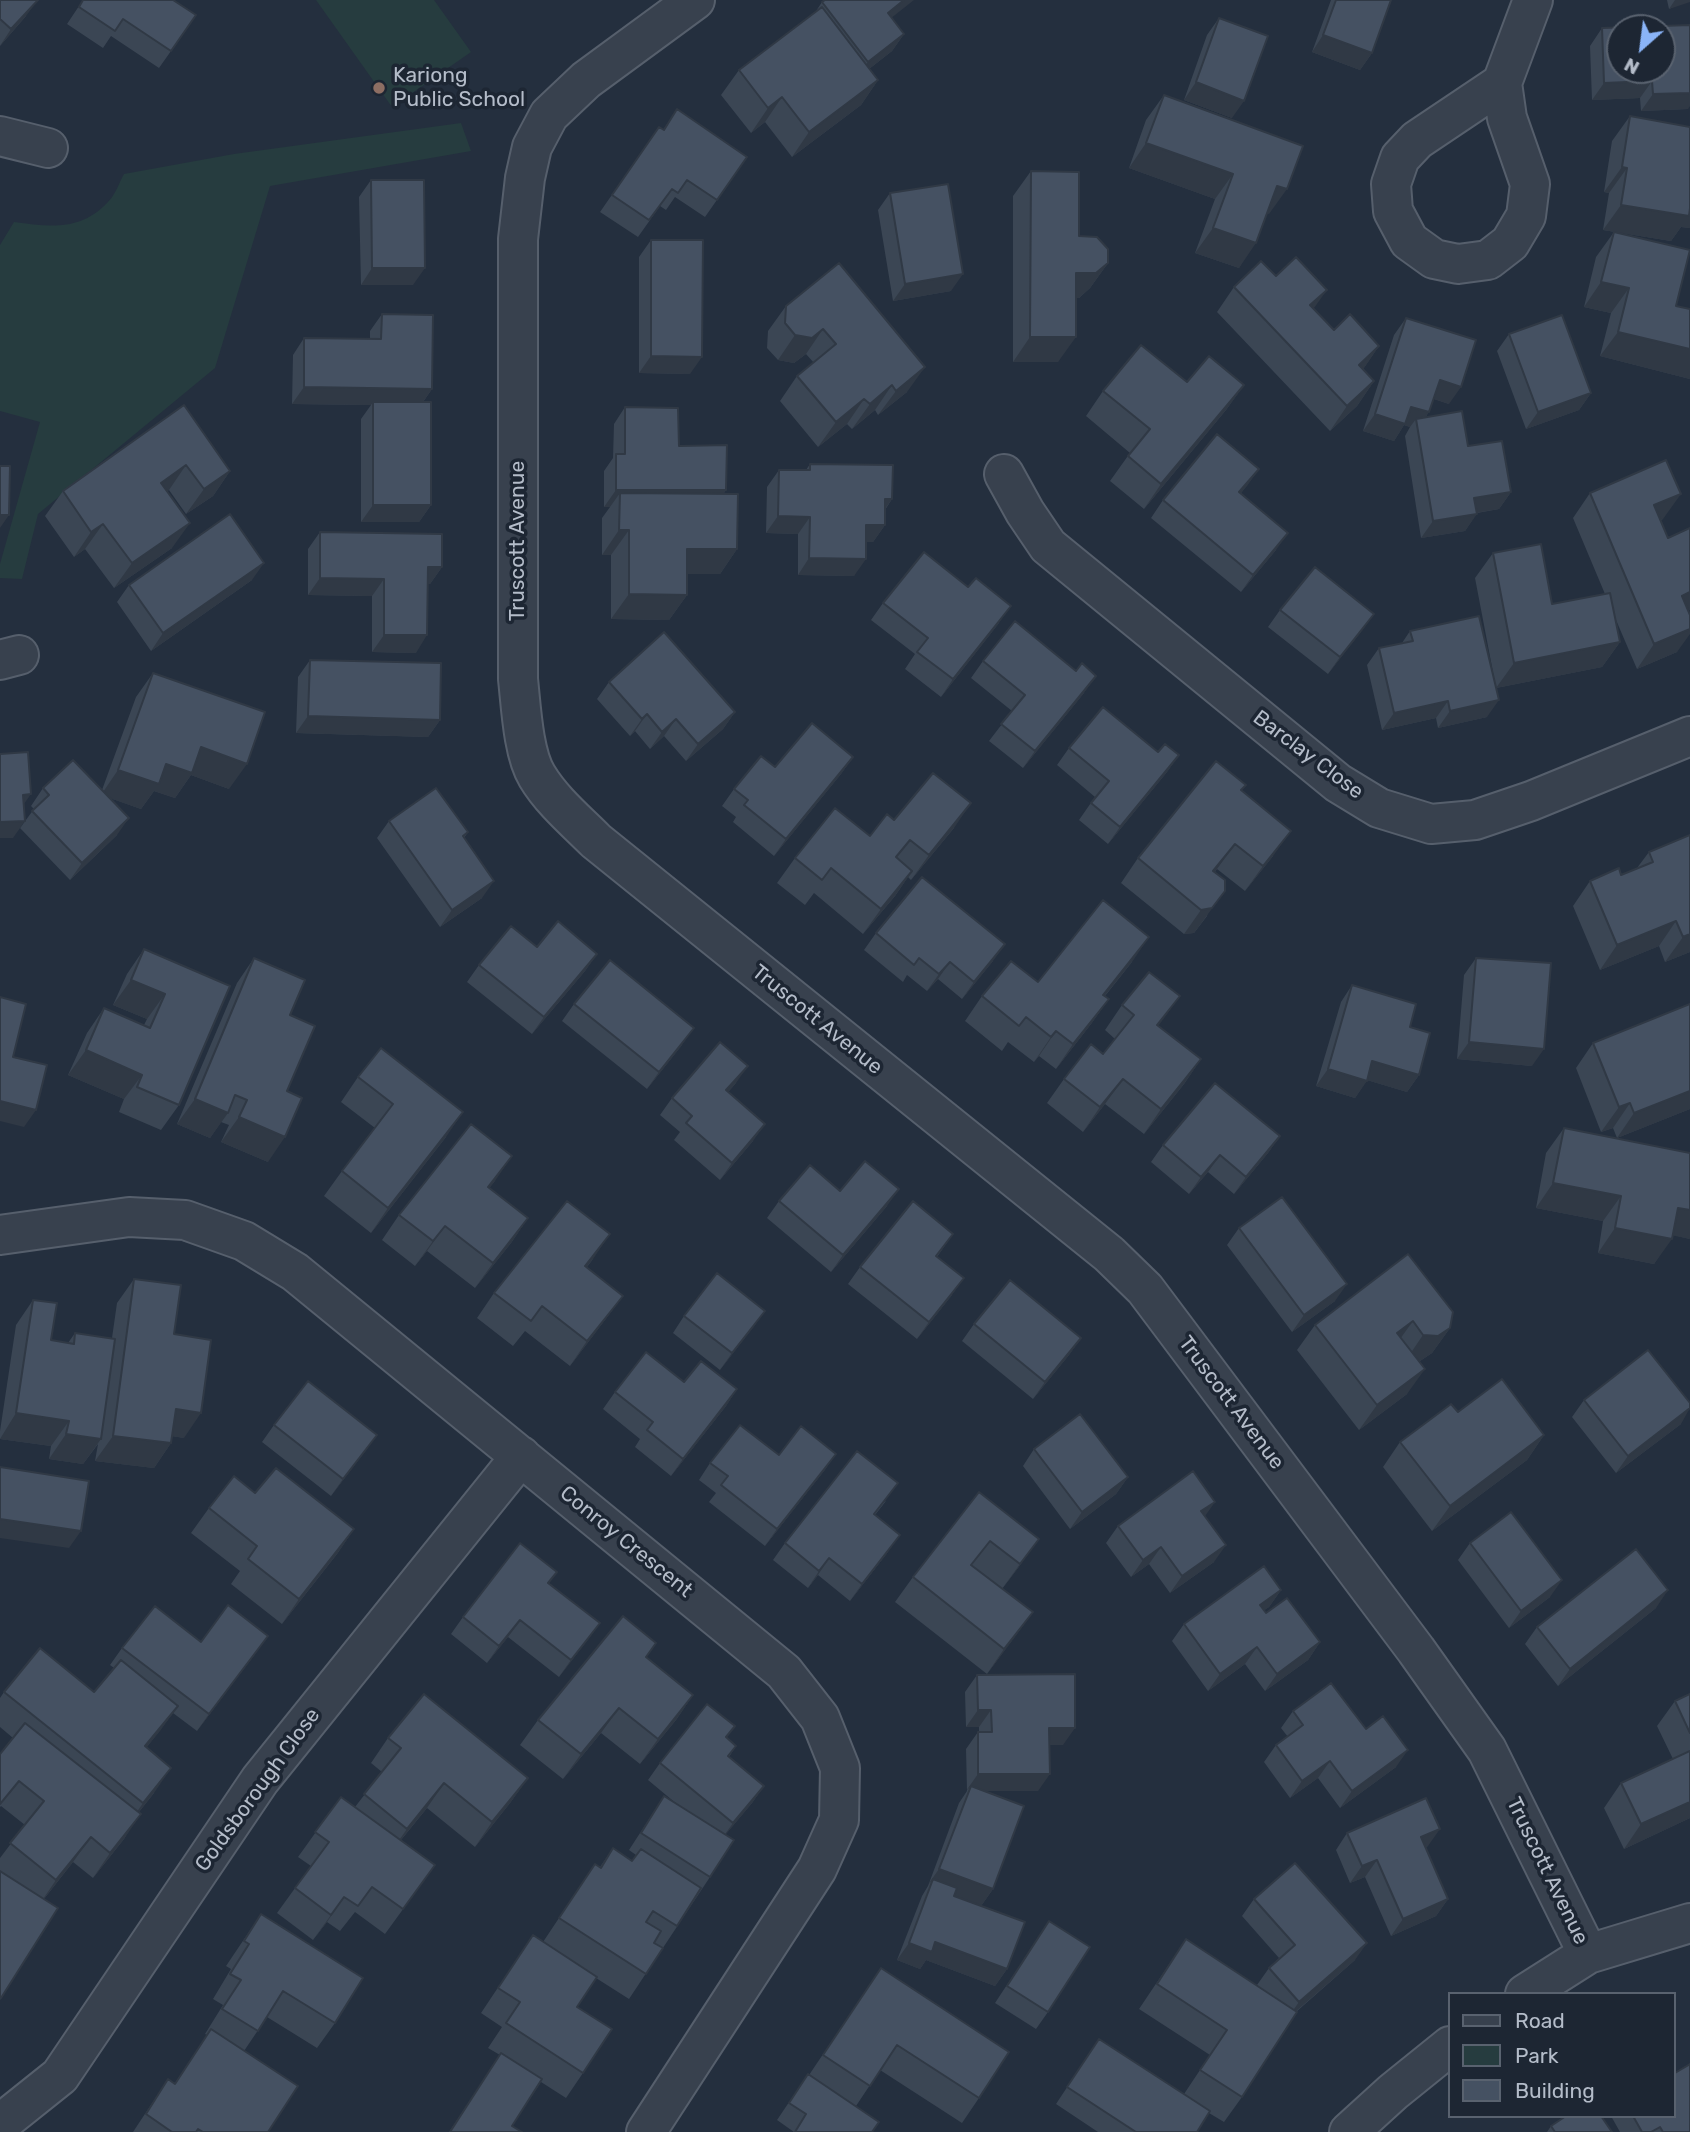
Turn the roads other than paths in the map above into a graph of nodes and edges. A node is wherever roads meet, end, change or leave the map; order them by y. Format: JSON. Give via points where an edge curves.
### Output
{"nodes":[{"id":1,"x":695,"y":0,"type":"edge"},
{"id":2,"x":1533,"y":0,"type":"edge"},
{"id":3,"x":1502,"y":83,"type":"junction"},
{"id":4,"x":0,"y":136,"type":"edge"},
{"id":5,"x":48,"y":148,"type":"dead end"},
{"id":6,"x":1004,"y":474,"type":"dead end"},
{"id":7,"x":1690,"y":736,"type":"edge"},
{"id":8,"x":0,"y":1235,"type":"edge"},
{"id":9,"x":521,"y":1456,"type":"junction"},
{"id":10,"x":1690,"y":1923,"type":"edge"},
{"id":11,"x":1588,"y":1954,"type":"junction"},
{"id":12,"x":1528,"y":1992,"type":"edge"},
{"id":13,"x":1448,"y":2048,"type":"edge"},
{"id":14,"x":0,"y":2124,"type":"edge"},
{"id":15,"x":646,"y":2132,"type":"edge"},
{"id":16,"x":1349,"y":2132,"type":"edge"}],
"edges":[{"from":1,"to":11,"type":"street","name":"Truscott Avenue","via":[[586,80],[549,115],[532,147],[525,178],[518,239],[518,679],[524,730],[536,774],[596,841],[1109,1254],[1145,1289],[1487,1750]]},
{"from":2,"to":3,"type":"street"},
{"from":3,"to":3,"type":"street","via":[[1507,118],[1530,184],[1527,216],[1510,243],[1488,260],[1458,264],[1434,259],[1409,241],[1393,211],[1391,184],[1401,158],[1417,140]]},
{"from":4,"to":5,"type":"street"},
{"from":6,"to":7,"type":"street","name":"Barclay Close","via":[[1048,546],[1338,783],[1379,808],[1431,824],[1475,820]]},
{"from":8,"to":9,"type":"street","name":"Conroy Crescent","via":[[129,1216],[185,1220],[244,1241],[295,1272]]},
{"from":9,"to":14,"type":"street","name":"Goldsborough Close","via":[[260,1780],[60,2076]]},
{"from":9,"to":15,"type":"street","name":"Conroy Crescent","via":[[784,1672],[820,1718],[840,1768],[839,1820],[817,1869]]},
{"from":10,"to":11,"type":"street"},
{"from":11,"to":12,"type":"street"},
{"from":13,"to":16,"type":"street"}]}
